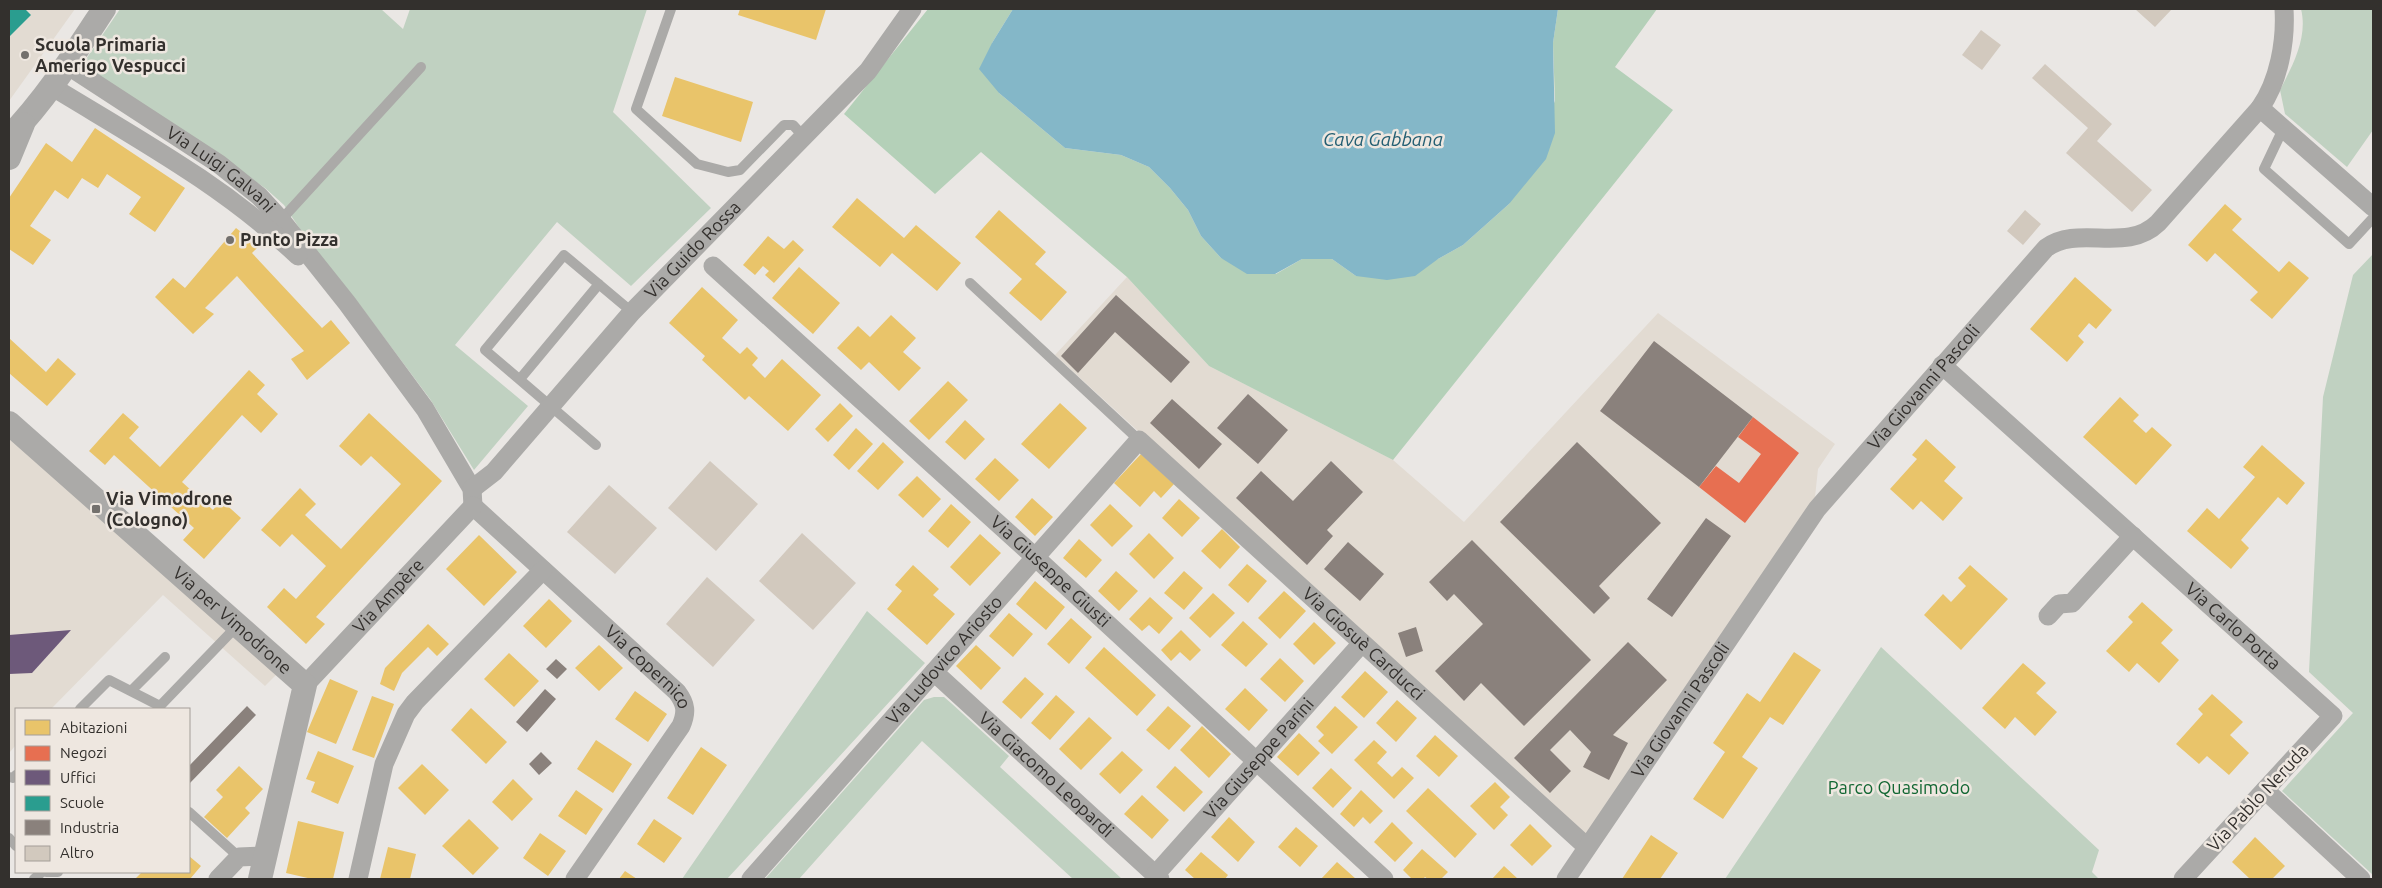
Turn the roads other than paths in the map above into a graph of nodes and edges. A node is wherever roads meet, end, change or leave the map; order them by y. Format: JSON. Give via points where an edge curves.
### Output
{"nodes":[{"id":1,"x":104,"y":9,"type":"edge"},
{"id":2,"x":671,"y":9,"type":"edge"},
{"id":3,"x":912,"y":9,"type":"edge"},
{"id":4,"x":2284,"y":9,"type":"edge"},
{"id":5,"x":67,"y":65,"type":"junction"},
{"id":6,"x":421,"y":66,"type":"dead end"},
{"id":7,"x":51,"y":86,"type":"junction"},
{"id":8,"x":2260,"y":108,"type":"junction"},
{"id":9,"x":2283,"y":128,"type":"junction"},
{"id":10,"x":17,"y":129,"type":"edge"},
{"id":11,"x":804,"y":136,"type":"junction"},
{"id":12,"x":9,"y":158,"type":"edge"},
{"id":13,"x":2373,"y":207,"type":"edge"},
{"id":14,"x":2373,"y":218,"type":"edge"},
{"id":15,"x":281,"y":220,"type":"junction"},
{"id":16,"x":713,"y":266,"type":"dead end"},
{"id":17,"x":970,"y":283,"type":"dead end"},
{"id":18,"x":598,"y":284,"type":"junction"},
{"id":19,"x":347,"y":303,"type":"junction"},
{"id":20,"x":632,"y":312,"type":"junction"},
{"id":21,"x":1942,"y":364,"type":"junction"},
{"id":22,"x":520,"y":380,"type":"junction"},
{"id":23,"x":552,"y":406,"type":"junction"},
{"id":24,"x":9,"y":424,"type":"edge"},
{"id":25,"x":1139,"y":440,"type":"junction"},
{"id":26,"x":596,"y":445,"type":"dead end"},
{"id":27,"x":473,"y":497,"type":"junction"},
{"id":28,"x":2133,"y":536,"type":"junction"},
{"id":29,"x":1035,"y":557,"type":"junction"},
{"id":30,"x":543,"y":570,"type":"junction"},
{"id":31,"x":2048,"y":616,"type":"dead end"},
{"id":32,"x":237,"y":626,"type":"junction"},
{"id":33,"x":1362,"y":643,"type":"junction"},
{"id":34,"x":165,"y":657,"type":"dead end"},
{"id":35,"x":934,"y":672,"type":"junction"},
{"id":36,"x":305,"y":685,"type":"junction"},
{"id":37,"x":131,"y":691,"type":"junction"},
{"id":38,"x":84,"y":708,"type":"edge"},
{"id":39,"x":160,"y":708,"type":"edge"},
{"id":40,"x":2333,"y":716,"type":"joint"},
{"id":41,"x":1257,"y":760,"type":"junction"},
{"id":42,"x":2264,"y":790,"type":"junction"},
{"id":43,"x":190,"y":813,"type":"edge"},
{"id":44,"x":1587,"y":848,"type":"junction"},
{"id":45,"x":264,"y":856,"type":"junction"},
{"id":46,"x":239,"y":857,"type":"junction"},
{"id":47,"x":1157,"y":877,"type":"edge"},
{"id":48,"x":218,"y":879,"type":"edge"},
{"id":49,"x":260,"y":879,"type":"edge"},
{"id":50,"x":358,"y":879,"type":"edge"},
{"id":51,"x":575,"y":879,"type":"edge"},
{"id":52,"x":751,"y":879,"type":"edge"},
{"id":53,"x":1384,"y":879,"type":"edge"},
{"id":54,"x":1566,"y":879,"type":"edge"},
{"id":55,"x":2183,"y":879,"type":"edge"},
{"id":56,"x":2361,"y":879,"type":"edge"}],
"edges":[{"from":1,"to":5,"type":"street"},
{"from":2,"to":11,"type":"lane","via":[[636,108],[697,164],[728,172],[740,170],[784,125],[792,124]]},
{"from":3,"to":11,"type":"street","name":"Via Guido Rossa","via":[[868,71]]},
{"from":4,"to":8,"type":"street","name":"Via Giovanni Pascoli","via":[[2281,52]]},
{"from":5,"to":7,"type":"street"},
{"from":5,"to":15,"type":"street","name":"Via Luigi Galvani","via":[[219,164],[259,196]]},
{"from":6,"to":15,"type":"lane"},
{"from":7,"to":10,"type":"street"},
{"from":7,"to":19,"type":"street","name":"Via Luigi Galvani","via":[[168,157],[248,211]]},
{"from":8,"to":9,"type":"street"},
{"from":8,"to":21,"type":"street","name":"Via Giovanni Pascoli","via":[[2154,227],[2134,237],[2070,239],[2051,245]]},
{"from":9,"to":13,"type":"street"},
{"from":9,"to":14,"type":"lane","via":[[2264,169],[2349,244]]},
{"from":10,"to":12,"type":"street"},
{"from":11,"to":20,"type":"street","name":"Via Guido Rossa"},
{"from":15,"to":19,"type":"street","name":"Via Luigi Galvani"},
{"from":16,"to":29,"type":"street","name":"Via Giuseppe Giusti"},
{"from":17,"to":25,"type":"lane"},
{"from":18,"to":20,"type":"lane"},
{"from":18,"to":22,"type":"lane"},
{"from":18,"to":22,"type":"lane","via":[[564,255],[485,350]]},
{"from":19,"to":27,"type":"street","name":"Via Luigi Galvani","via":[[425,409]]},
{"from":20,"to":23,"type":"street","name":"Via Guido Rossa"},
{"from":21,"to":28,"type":"street","name":"Via Carlo Porta"},
{"from":21,"to":44,"type":"street","name":"Via Giovanni Pascoli","via":[[1817,509]]},
{"from":22,"to":23,"type":"lane"},
{"from":23,"to":26,"type":"lane"},
{"from":23,"to":27,"type":"street","name":"Via Guido Rossa"},
{"from":24,"to":32,"type":"street","name":"Via per Vimodrone"},
{"from":25,"to":29,"type":"street","name":"Via Ludovico Ariosto"},
{"from":25,"to":33,"type":"street","name":"Via Giosuè Carducci"},
{"from":27,"to":30,"type":"street","name":"Via Copernico"},
{"from":27,"to":36,"type":"street","name":"Via Ampère"},
{"from":28,"to":31,"type":"street","via":[[2072,603],[2059,604]]},
{"from":28,"to":40,"type":"street","name":"Via Carlo Porta"},
{"from":29,"to":35,"type":"street","name":"Via Ludovico Ariosto"},
{"from":29,"to":41,"type":"street","name":"Via Giuseppe Giusti"},
{"from":30,"to":50,"type":"street","via":[[406,714],[384,764]]},
{"from":30,"to":51,"type":"street","name":"Via Copernico","via":[[685,702],[686,715],[681,726]]},
{"from":32,"to":36,"type":"street","name":"Via per Vimodrone"},
{"from":32,"to":39,"type":"lane"},
{"from":33,"to":41,"type":"street","name":"Via Giuseppe Parini"},
{"from":33,"to":44,"type":"street","name":"Via Giosuè Carducci"},
{"from":34,"to":37,"type":"lane"},
{"from":35,"to":47,"type":"street","name":"Via Giacomo Leopardi"},
{"from":35,"to":52,"type":"street","name":"Via Ludovico Ariosto"},
{"from":36,"to":45,"type":"street","name":"Via per Vimodrone"},
{"from":37,"to":38,"type":"lane","via":[[109,680]]},
{"from":37,"to":39,"type":"lane"},
{"from":40,"to":42,"type":"street","name":"Via Pablo Neruda"},
{"from":41,"to":47,"type":"street","name":"Via Giuseppe Parini"},
{"from":41,"to":53,"type":"street","name":"Via Giuseppe Giusti"},
{"from":42,"to":55,"type":"street","name":"Via Pablo Neruda"},
{"from":42,"to":56,"type":"street"},
{"from":43,"to":46,"type":"lane"},
{"from":44,"to":54,"type":"street","name":"Via Giovanni Pascoli"},
{"from":45,"to":46,"type":"street"},
{"from":45,"to":49,"type":"street","name":"Via per Vimodrone"},
{"from":46,"to":48,"type":"street"}]}
